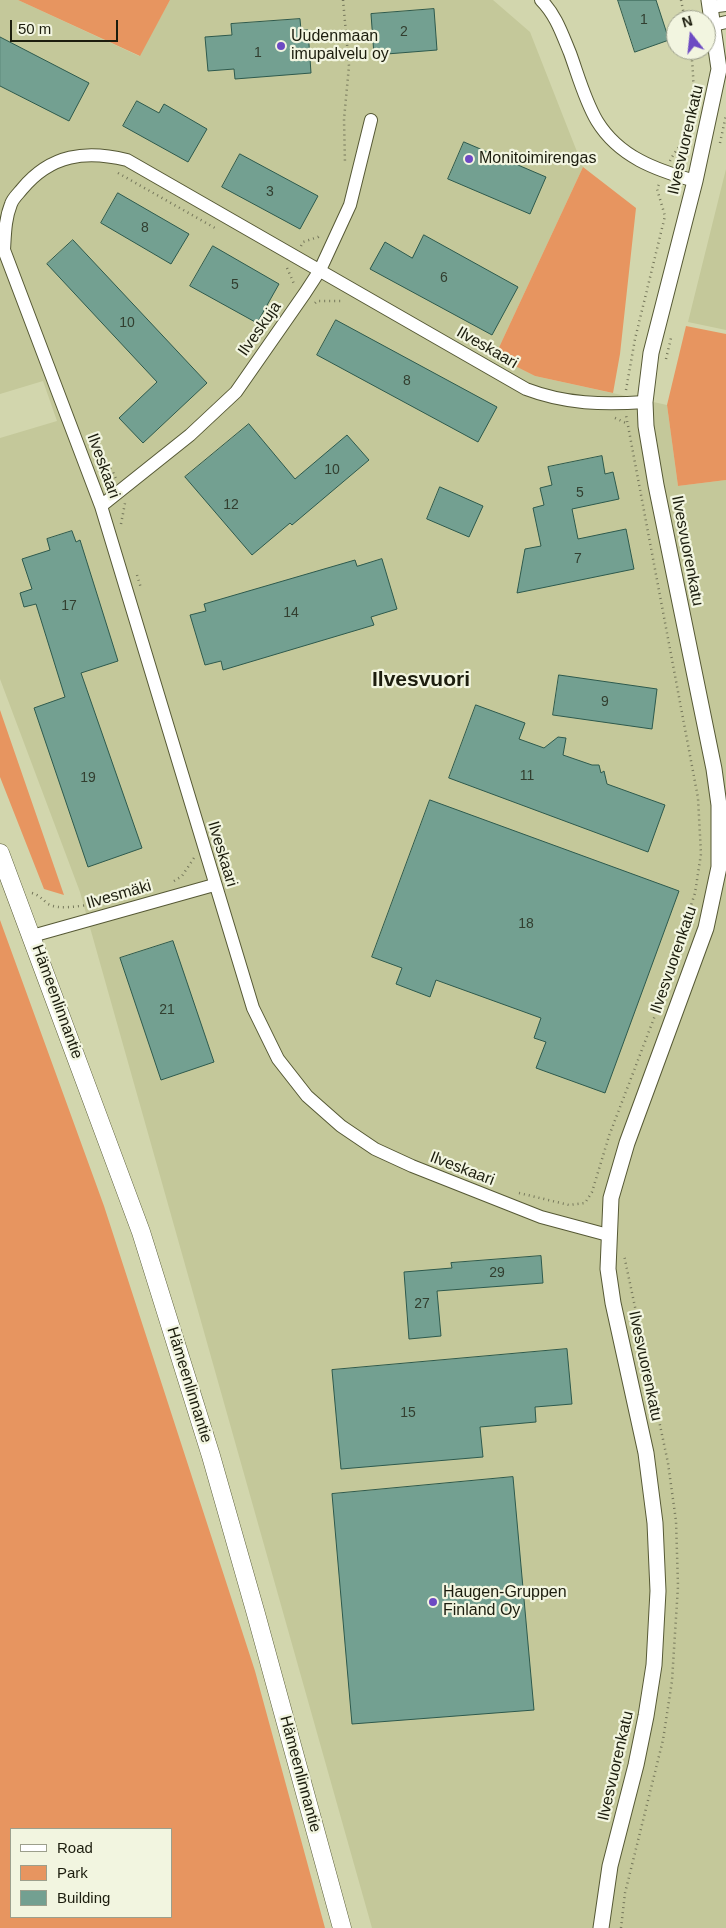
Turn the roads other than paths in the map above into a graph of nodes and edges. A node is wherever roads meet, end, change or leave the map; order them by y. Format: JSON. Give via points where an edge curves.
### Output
{"nodes":[{"id":1,"x":541,"y":0,"type":"edge"},
{"id":2,"x":709,"y":4,"type":"edge"},
{"id":3,"x":726,"y":5,"type":"edge"},
{"id":4,"x":719,"y":24,"type":"edge"},
{"id":5,"x":371,"y":120,"type":"dead end"},
{"id":6,"x":695,"y":181,"type":"junction"},
{"id":7,"x":320,"y":270,"type":"junction"},
{"id":8,"x":645,"y":402,"type":"junction"},
{"id":9,"x":100,"y":506,"type":"junction"},
{"id":10,"x":0,"y":853,"type":"edge"},
{"id":11,"x":214,"y":884,"type":"junction"},
{"id":12,"x":32,"y":936,"type":"junction"},
{"id":13,"x":608,"y":1235,"type":"junction"},
{"id":14,"x":342,"y":1928,"type":"edge"},
{"id":15,"x":601,"y":1928,"type":"edge"}],
"edges":[{"from":1,"to":6,"type":"street","via":[[558,24],[596,120],[615,145],[665,172]]},
{"from":2,"to":3,"type":"street"},
{"from":2,"to":4,"type":"street","name":"Ilvesvuorenkatu"},
{"from":4,"to":6,"type":"street","name":"Ilvesvuorenkatu","via":[[719,69]]},
{"from":5,"to":7,"type":"street","name":"Ilveskuja","via":[[350,205]]},
{"from":6,"to":8,"type":"street","name":"Ilvesvuorenkatu","via":[[651,353]]},
{"from":7,"to":8,"type":"street","name":"Ilveskaari","via":[[526,389],[562,401]]},
{"from":7,"to":9,"type":"street","name":"Ilveskuja","via":[[236,392],[190,434]]},
{"from":7,"to":9,"type":"street","name":"Ilveskaari","via":[[127,160],[104,154],[79,155],[54,163],[32,177],[11,202],[5,222],[4,250]]},
{"from":8,"to":13,"type":"street","name":"Ilvesvuorenkatu","via":[[656,485],[714,768],[719,805],[719,867],[706,928],[627,1143],[611,1198]]},
{"from":9,"to":11,"type":"street","name":"Ilveskaari"},
{"from":10,"to":12,"type":"main road","name":"Hämeenlinnantie"},
{"from":11,"to":12,"type":"street","name":"Ilvesmäki"},
{"from":11,"to":13,"type":"street","name":"Ilveskaari","via":[[253,1008],[278,1059],[307,1096],[341,1126],[375,1149],[542,1216]]},
{"from":12,"to":14,"type":"main road","name":"Hämeenlinnantie","via":[[157,1283],[256,1614]]},
{"from":13,"to":15,"type":"street","name":"Ilvesvuorenkatu","via":[[608,1270],[613,1303],[646,1453],[658,1591],[654,1665],[646,1716],[610,1866]]}]}
